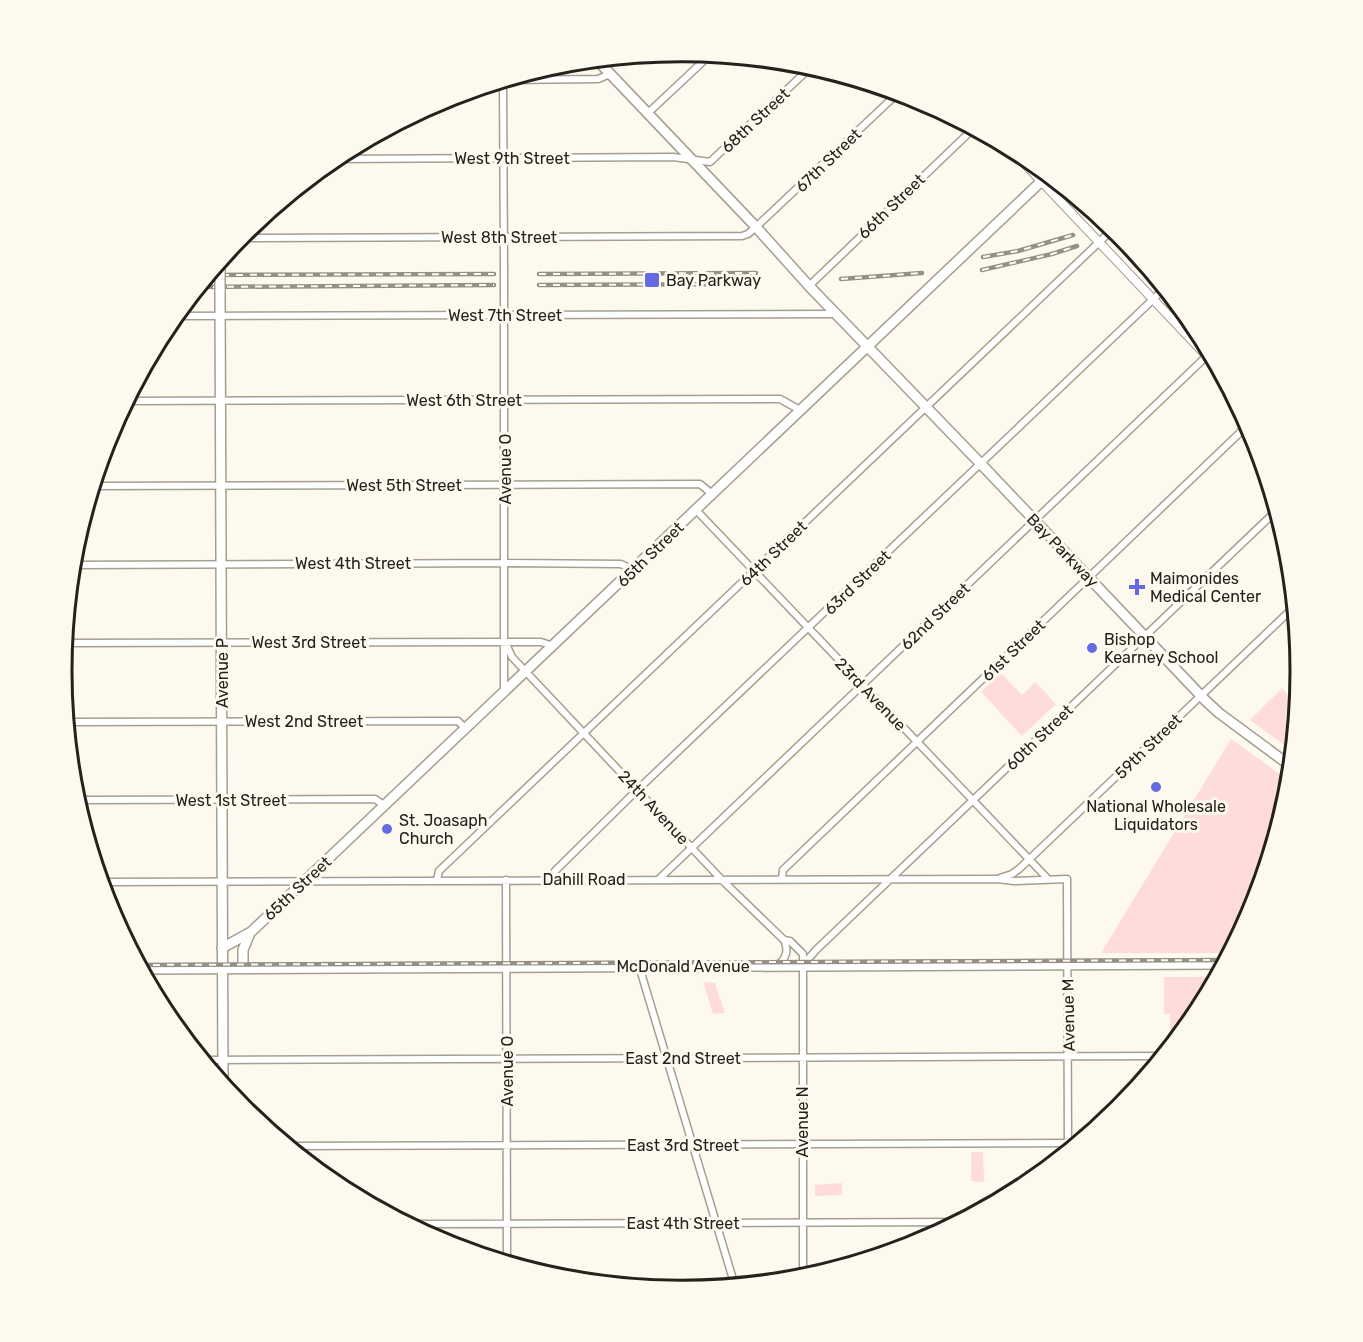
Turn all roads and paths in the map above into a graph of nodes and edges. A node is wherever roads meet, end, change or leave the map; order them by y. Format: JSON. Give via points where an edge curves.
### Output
{"nodes":[{"id":1,"x":702,"y":63,"type":"edge"},
{"id":2,"x":603,"y":67,"type":"edge"},
{"id":3,"x":610,"y":74,"type":"junction"},
{"id":4,"x":804,"y":74,"type":"edge"},
{"id":5,"x":534,"y":80,"type":"edge"},
{"id":6,"x":504,"y":88,"type":"edge"},
{"id":7,"x":891,"y":99,"type":"edge"},
{"id":8,"x":648,"y":113,"type":"junction"},
{"id":9,"x":968,"y":133,"type":"edge"},
{"id":10,"x":503,"y":158,"type":"junction"},
{"id":11,"x":351,"y":159,"type":"edge"},
{"id":12,"x":692,"y":160,"type":"junction"},
{"id":13,"x":1042,"y":180,"type":"edge"},
{"id":14,"x":1054,"y":188,"type":"edge"},
{"id":15,"x":756,"y":227,"type":"junction"},
{"id":16,"x":1107,"y":235,"type":"edge"},
{"id":17,"x":504,"y":237,"type":"junction"},
{"id":18,"x":253,"y":238,"type":"edge"},
{"id":19,"x":1099,"y":242,"type":"junction"},
{"id":20,"x":220,"y":273,"type":"edge"},
{"id":21,"x":809,"y":286,"type":"junction"},
{"id":22,"x":1160,"y":294,"type":"edge"},
{"id":23,"x":1154,"y":299,"type":"junction"},
{"id":24,"x":836,"y":314,"type":"junction"},
{"id":25,"x":186,"y":316,"type":"edge"},
{"id":26,"x":220,"y":316,"type":"junction"},
{"id":27,"x":504,"y":316,"type":"junction"},
{"id":28,"x":1190,"y":335,"type":"edge"},
{"id":29,"x":868,"y":346,"type":"junction"},
{"id":30,"x":1204,"y":358,"type":"edge"},
{"id":31,"x":505,"y":400,"type":"junction"},
{"id":32,"x":220,"y":401,"type":"junction"},
{"id":33,"x":135,"y":402,"type":"edge"},
{"id":34,"x":926,"y":407,"type":"junction"},
{"id":35,"x":800,"y":410,"type":"junction"},
{"id":36,"x":1242,"y":431,"type":"edge"},
{"id":37,"x":981,"y":464,"type":"junction"},
{"id":38,"x":505,"y":484,"type":"junction"},
{"id":39,"x":101,"y":486,"type":"edge"},
{"id":40,"x":221,"y":486,"type":"junction"},
{"id":41,"x":712,"y":494,"type":"junction"},
{"id":42,"x":696,"y":510,"type":"junction"},
{"id":43,"x":1271,"y":516,"type":"edge"},
{"id":44,"x":1035,"y":521,"type":"junction"},
{"id":45,"x":505,"y":563,"type":"junction"},
{"id":46,"x":221,"y":564,"type":"junction"},
{"id":47,"x":82,"y":565,"type":"edge"},
{"id":48,"x":633,"y":570,"type":"junction"},
{"id":49,"x":754,"y":571,"type":"junction"},
{"id":50,"x":1089,"y":578,"type":"junction"},
{"id":51,"x":1288,"y":612,"type":"edge"},
{"id":52,"x":808,"y":628,"type":"junction"},
{"id":53,"x":1145,"y":636,"type":"junction"},
{"id":54,"x":221,"y":642,"type":"junction"},
{"id":55,"x":505,"y":642,"type":"junction"},
{"id":56,"x":73,"y":643,"type":"edge"},
{"id":57,"x":553,"y":646,"type":"junction"},
{"id":58,"x":526,"y":672,"type":"junction"},
{"id":59,"x":862,"y":685,"type":"junction"},
{"id":60,"x":504,"y":692,"type":"junction"},
{"id":61,"x":1201,"y":695,"type":"junction"},
{"id":62,"x":222,"y":721,"type":"junction"},
{"id":63,"x":74,"y":722,"type":"edge"},
{"id":64,"x":466,"y":729,"type":"junction"},
{"id":65,"x":584,"y":733,"type":"junction"},
{"id":66,"x":916,"y":741,"type":"junction"},
{"id":67,"x":1284,"y":760,"type":"edge"},
{"id":68,"x":638,"y":790,"type":"junction"},
{"id":69,"x":86,"y":800,"type":"edge"},
{"id":70,"x":222,"y":800,"type":"junction"},
{"id":71,"x":972,"y":801,"type":"junction"},
{"id":72,"x":385,"y":806,"type":"junction"},
{"id":73,"x":691,"y":847,"type":"junction"},
{"id":74,"x":1028,"y":860,"type":"junction"},
{"id":75,"x":782,"y":878,"type":"junction"},
{"id":76,"x":891,"y":878,"type":"junction"},
{"id":77,"x":1047,"y":878,"type":"junction"},
{"id":78,"x":506,"y":879,"type":"junction"},
{"id":79,"x":552,"y":879,"type":"junction"},
{"id":80,"x":659,"y":879,"type":"junction"},
{"id":81,"x":721,"y":879,"type":"junction"},
{"id":82,"x":996,"y":879,"type":"junction"},
{"id":83,"x":1066,"y":879,"type":"joint"},
{"id":84,"x":306,"y":880,"type":"junction"},
{"id":85,"x":437,"y":880,"type":"junction"},
{"id":86,"x":222,"y":881,"type":"junction"},
{"id":87,"x":110,"y":882,"type":"edge"},
{"id":88,"x":251,"y":932,"type":"junction"},
{"id":89,"x":784,"y":940,"type":"junction"},
{"id":90,"x":222,"y":948,"type":"junction"},
{"id":91,"x":1215,"y":964,"type":"edge"},
{"id":92,"x":802,"y":965,"type":"junction"},
{"id":93,"x":1067,"y":965,"type":"junction"},
{"id":94,"x":639,"y":966,"type":"junction"},
{"id":95,"x":775,"y":966,"type":"junction"},
{"id":96,"x":506,"y":967,"type":"junction"},
{"id":97,"x":150,"y":969,"type":"edge"},
{"id":98,"x":223,"y":969,"type":"junction"},
{"id":99,"x":243,"y":969,"type":"junction"},
{"id":100,"x":1154,"y":1056,"type":"edge"},
{"id":101,"x":1068,"y":1057,"type":"junction"},
{"id":102,"x":667,"y":1058,"type":"junction"},
{"id":103,"x":802,"y":1058,"type":"junction"},
{"id":104,"x":507,"y":1059,"type":"junction"},
{"id":105,"x":213,"y":1060,"type":"edge"},
{"id":106,"x":223,"y":1060,"type":"junction"},
{"id":107,"x":223,"y":1073,"type":"edge"},
{"id":108,"x":1068,"y":1142,"type":"edge"},
{"id":109,"x":1067,"y":1143,"type":"edge"},
{"id":110,"x":802,"y":1144,"type":"junction"},
{"id":111,"x":507,"y":1145,"type":"junction"},
{"id":112,"x":694,"y":1145,"type":"junction"},
{"id":113,"x":300,"y":1146,"type":"edge"},
{"id":114,"x":942,"y":1222,"type":"edge"},
{"id":115,"x":716,"y":1223,"type":"junction"},
{"id":116,"x":802,"y":1223,"type":"junction"},
{"id":117,"x":426,"y":1224,"type":"edge"},
{"id":118,"x":507,"y":1224,"type":"junction"},
{"id":119,"x":507,"y":1255,"type":"edge"},
{"id":120,"x":803,"y":1268,"type":"edge"},
{"id":121,"x":733,"y":1278,"type":"edge"}],
"edges":[{"from":1,"to":8,"type":"street"},
{"from":2,"to":3,"type":"main road","name":"Bay Parkway"},
{"from":3,"to":5,"type":"street","via":[[598,79]]},
{"from":3,"to":8,"type":"main road","name":"Bay Parkway"},
{"from":4,"to":12,"type":"street","name":"68th Street","via":[[710,162]]},
{"from":6,"to":10,"type":"street","name":"Avenue O"},
{"from":7,"to":15,"type":"street","name":"67th Street"},
{"from":8,"to":12,"type":"main road","name":"Bay Parkway"},
{"from":9,"to":21,"type":"street","name":"66th Street"},
{"from":10,"to":11,"type":"street","name":"West 9th Street"},
{"from":10,"to":12,"type":"street","name":"West 9th Street"},
{"from":10,"to":17,"type":"street","name":"Avenue O"},
{"from":12,"to":15,"type":"main road","name":"Bay Parkway"},
{"from":13,"to":29,"type":"main road","name":"65th Street"},
{"from":14,"to":19,"type":"street"},
{"from":15,"to":17,"type":"street","name":"West 8th Street","via":[[742,236]]},
{"from":15,"to":21,"type":"main road","name":"Bay Parkway"},
{"from":16,"to":19,"type":"street","name":"64th Street"},
{"from":17,"to":18,"type":"street","name":"West 8th Street"},
{"from":17,"to":27,"type":"street","name":"Avenue O","bridge":true},
{"from":19,"to":23,"type":"street"},
{"from":19,"to":34,"type":"street","name":"64th Street"},
{"from":20,"to":26,"type":"main road","name":"Avenue P","bridge":true},
{"from":21,"to":24,"type":"main road","name":"Bay Parkway"},
{"from":22,"to":23,"type":"street","name":"63rd Street"},
{"from":23,"to":28,"type":"street"},
{"from":23,"to":37,"type":"street","name":"63rd Street"},
{"from":24,"to":27,"type":"street","name":"West 7th Street"},
{"from":24,"to":29,"type":"main road","name":"Bay Parkway"},
{"from":25,"to":26,"type":"street","name":"West 7th Street"},
{"from":26,"to":27,"type":"street","name":"West 7th Street"},
{"from":26,"to":32,"type":"main road","name":"Avenue P"},
{"from":27,"to":31,"type":"street","name":"Avenue O"},
{"from":29,"to":34,"type":"main road","name":"Bay Parkway"},
{"from":29,"to":35,"type":"main road","name":"65th Street"},
{"from":30,"to":44,"type":"street","name":"62nd Street"},
{"from":31,"to":32,"type":"street","name":"West 6th Street"},
{"from":31,"to":35,"type":"street","name":"West 6th Street","via":[[780,399]]},
{"from":31,"to":38,"type":"street","name":"Avenue O"},
{"from":32,"to":33,"type":"street","name":"West 6th Street"},
{"from":32,"to":40,"type":"main road","name":"Avenue P"},
{"from":34,"to":37,"type":"main road","name":"Bay Parkway"},
{"from":34,"to":49,"type":"street","name":"64th Street"},
{"from":35,"to":41,"type":"main road","name":"65th Street"},
{"from":36,"to":50,"type":"street","name":"61st Street"},
{"from":37,"to":44,"type":"main road","name":"Bay Parkway"},
{"from":37,"to":52,"type":"street","name":"63rd Street"},
{"from":38,"to":40,"type":"street","name":"West 5th Street"},
{"from":38,"to":41,"type":"street","name":"West 5th Street","via":[[700,484]]},
{"from":38,"to":45,"type":"street","name":"Avenue O"},
{"from":39,"to":40,"type":"street","name":"West 5th Street"},
{"from":40,"to":46,"type":"main road","name":"Avenue P"},
{"from":41,"to":42,"type":"main road","name":"65th Street"},
{"from":42,"to":48,"type":"main road","name":"65th Street"},
{"from":42,"to":49,"type":"street","name":"23rd Avenue"},
{"from":43,"to":53,"type":"street","name":"60th Street"},
{"from":44,"to":50,"type":"main road","name":"Bay Parkway"},
{"from":44,"to":59,"type":"street","name":"62nd Street"},
{"from":45,"to":46,"type":"street","name":"West 4th Street"},
{"from":45,"to":48,"type":"street","name":"West 4th Street","via":[[621,564]]},
{"from":45,"to":55,"type":"street","name":"Avenue O"},
{"from":46,"to":47,"type":"street","name":"West 4th Street"},
{"from":46,"to":54,"type":"main road","name":"Avenue P"},
{"from":48,"to":57,"type":"main road","name":"65th Street"},
{"from":49,"to":52,"type":"street","name":"23rd Avenue"},
{"from":49,"to":65,"type":"street","name":"64th Street"},
{"from":50,"to":53,"type":"main road","name":"Bay Parkway"},
{"from":50,"to":66,"type":"street","name":"61st Street"},
{"from":51,"to":61,"type":"street","name":"59th Street"},
{"from":52,"to":59,"type":"street","name":"23rd Avenue"},
{"from":52,"to":68,"type":"street","name":"63rd Street"},
{"from":53,"to":61,"type":"main road","name":"Bay Parkway"},
{"from":53,"to":71,"type":"street","name":"60th Street"},
{"from":54,"to":55,"type":"street","name":"West 3rd Street"},
{"from":54,"to":56,"type":"street","name":"West 3rd Street"},
{"from":54,"to":62,"type":"main road","name":"Avenue P"},
{"from":55,"to":57,"type":"street","name":"West 3rd Street"},
{"from":55,"to":58,"type":"street"},
{"from":55,"to":60,"type":"street","name":"Avenue O"},
{"from":57,"to":58,"type":"main road","name":"65th Street"},
{"from":58,"to":60,"type":"main road","name":"65th Street"},
{"from":58,"to":65,"type":"street","name":"24th Avenue"},
{"from":59,"to":66,"type":"street","name":"23rd Avenue"},
{"from":59,"to":73,"type":"street","name":"62nd Street"},
{"from":60,"to":64,"type":"main road","name":"65th Street"},
{"from":61,"to":67,"type":"main road","name":"Bay Parkway","via":[[1219,713]]},
{"from":61,"to":74,"type":"street","name":"59th Street"},
{"from":62,"to":63,"type":"street","name":"West 2nd Street"},
{"from":62,"to":64,"type":"street","name":"West 2nd Street","via":[[458,721]]},
{"from":62,"to":70,"type":"main road","name":"Avenue P"},
{"from":64,"to":72,"type":"main road","name":"65th Street"},
{"from":65,"to":68,"type":"street","name":"24th Avenue"},
{"from":65,"to":85,"type":"street","name":"64th Street","via":[[439,872]]},
{"from":66,"to":71,"type":"street","name":"23rd Avenue"},
{"from":66,"to":75,"type":"street","name":"61st Street","via":[[783,870]]},
{"from":68,"to":73,"type":"street","name":"24th Avenue"},
{"from":68,"to":79,"type":"street","name":"63rd Street","via":[[555,871]]},
{"from":69,"to":70,"type":"street","name":"West 1st Street"},
{"from":70,"to":72,"type":"street","name":"West 1st Street","via":[[375,799]]},
{"from":70,"to":86,"type":"main road","name":"Avenue P"},
{"from":71,"to":74,"type":"street","name":"23rd Avenue"},
{"from":71,"to":76,"type":"street","name":"60th Street"},
{"from":72,"to":84,"type":"main road","name":"65th Street"},
{"from":73,"to":80,"type":"street","name":"62nd Street"},
{"from":73,"to":81,"type":"street","name":"24th Avenue"},
{"from":74,"to":77,"type":"street","name":"23rd Avenue"},
{"from":74,"to":82,"type":"street","name":"59th Street","via":[[1012,874]]},
{"from":75,"to":76,"type":"street","name":"Dahill Road"},
{"from":75,"to":81,"type":"street","name":"Dahill Road"},
{"from":76,"to":82,"type":"street","name":"Dahill Road"},
{"from":76,"to":92,"type":"street","name":"60th Street"},
{"from":77,"to":82,"type":"street","name":"Dahill Road"},
{"from":77,"to":83,"type":"street","name":"Dahill Road"},
{"from":78,"to":79,"type":"street","name":"Dahill Road"},
{"from":78,"to":85,"type":"street","name":"Dahill Road"},
{"from":78,"to":96,"type":"street","name":"Avenue O"},
{"from":79,"to":80,"type":"street","name":"Dahill Road"},
{"from":80,"to":81,"type":"street","name":"Dahill Road"},
{"from":81,"to":89,"type":"street","name":"24th Avenue"},
{"from":83,"to":93,"type":"street","name":"Avenue M"},
{"from":84,"to":85,"type":"street","name":"Dahill Road"},
{"from":84,"to":86,"type":"street","name":"Dahill Road"},
{"from":84,"to":88,"type":"main road","name":"65th Street"},
{"from":86,"to":87,"type":"street","name":"Dahill Road"},
{"from":86,"to":90,"type":"main road","name":"Avenue P"},
{"from":88,"to":90,"type":"main road","name":"65th Street"},
{"from":88,"to":99,"type":"main road","name":"65th Street","via":[[243,950]]},
{"from":89,"to":92,"type":"street","name":"24th Avenue","via":[[803,954]]},
{"from":89,"to":95,"type":"street","via":[[786,955]]},
{"from":90,"to":98,"type":"main road","name":"Avenue P"},
{"from":91,"to":93,"type":"main road","name":"McDonald Avenue"},
{"from":92,"to":93,"type":"main road","name":"McDonald Avenue"},
{"from":92,"to":95,"type":"main road","name":"McDonald Avenue"},
{"from":92,"to":103,"type":"street","name":"Avenue N"},
{"from":93,"to":101,"type":"street","name":"Avenue M"},
{"from":94,"to":95,"type":"main road","name":"McDonald Avenue"},
{"from":94,"to":96,"type":"main road","name":"McDonald Avenue"},
{"from":94,"to":102,"type":"street"},
{"from":96,"to":99,"type":"main road","name":"McDonald Avenue"},
{"from":96,"to":104,"type":"street","name":"Avenue O"},
{"from":97,"to":98,"type":"main road","name":"McDonald Avenue"},
{"from":98,"to":99,"type":"main road","name":"McDonald Avenue"},
{"from":98,"to":106,"type":"main road","name":"Avenue P"},
{"from":100,"to":101,"type":"street","name":"East 2nd Street"},
{"from":101,"to":103,"type":"street","name":"East 2nd Street"},
{"from":101,"to":108,"type":"street","name":"Avenue M"},
{"from":102,"to":103,"type":"street","name":"East 2nd Street"},
{"from":102,"to":104,"type":"street","name":"East 2nd Street"},
{"from":102,"to":112,"type":"street"},
{"from":103,"to":110,"type":"street","name":"Avenue N"},
{"from":104,"to":106,"type":"street","name":"East 2nd Street"},
{"from":104,"to":111,"type":"street","name":"Avenue O"},
{"from":105,"to":106,"type":"street","name":"East 2nd Street"},
{"from":106,"to":107,"type":"main road","name":"Avenue P"},
{"from":109,"to":110,"type":"street","name":"East 3rd Street"},
{"from":110,"to":112,"type":"street","name":"East 3rd Street"},
{"from":110,"to":116,"type":"street","name":"Avenue N"},
{"from":111,"to":112,"type":"street","name":"East 3rd Street"},
{"from":111,"to":113,"type":"street","name":"East 3rd Street"},
{"from":111,"to":118,"type":"street","name":"Avenue O"},
{"from":112,"to":115,"type":"street"},
{"from":114,"to":116,"type":"street","name":"East 4th Street"},
{"from":115,"to":116,"type":"street","name":"East 4th Street"},
{"from":115,"to":118,"type":"street","name":"East 4th Street"},
{"from":115,"to":121,"type":"street"},
{"from":116,"to":120,"type":"street","name":"Avenue N"},
{"from":117,"to":118,"type":"street","name":"East 4th Street"},
{"from":118,"to":119,"type":"street","name":"Avenue O"}]}
